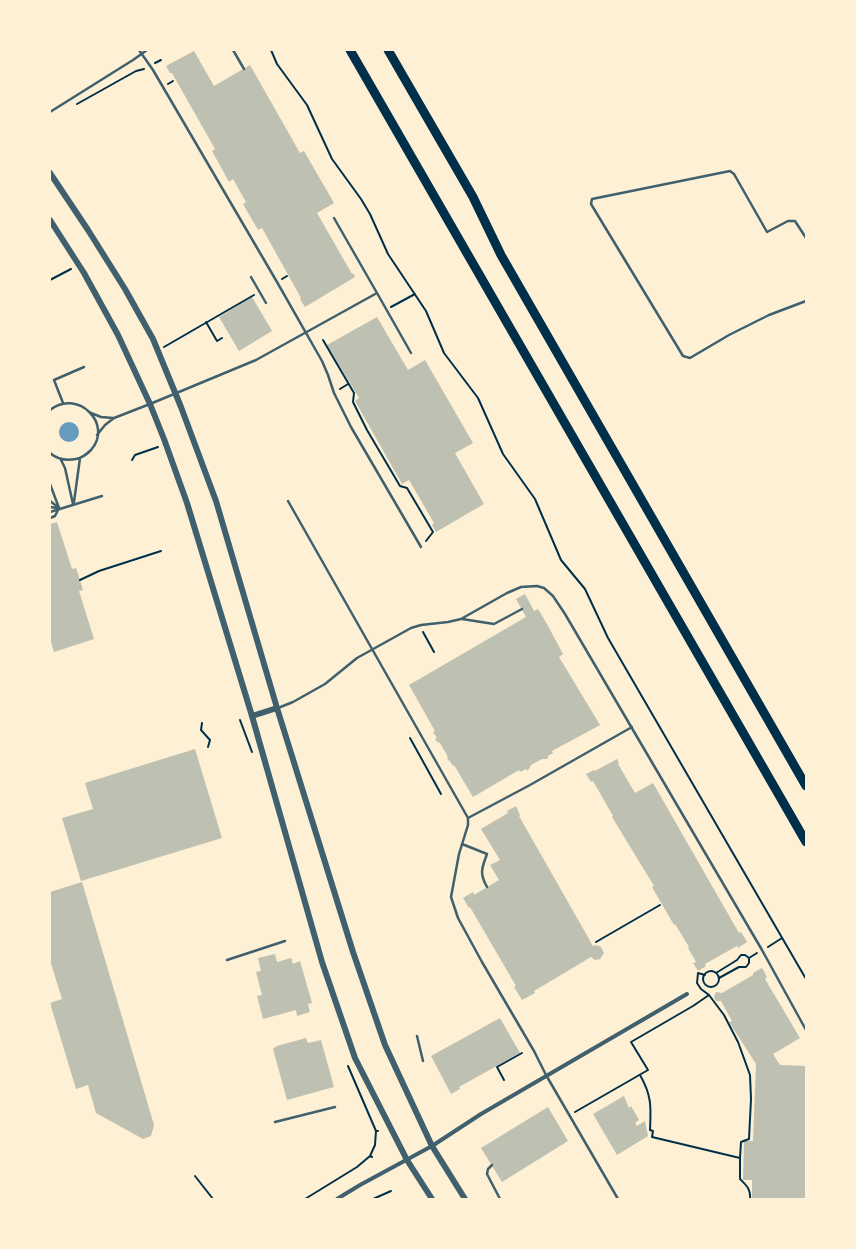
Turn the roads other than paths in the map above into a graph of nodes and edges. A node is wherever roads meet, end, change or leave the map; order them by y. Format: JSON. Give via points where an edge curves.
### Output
{"nodes":[{"id":1,"x":139,"y":50,"type":"edge"},
{"id":2,"x":147,"y":50,"type":"edge"},
{"id":3,"x":234,"y":50,"type":"edge"},
{"id":4,"x":350,"y":50,"type":"edge"},
{"id":5,"x":388,"y":50,"type":"edge"},
{"id":6,"x":142,"y":54,"type":"junction"},
{"id":7,"x":244,"y":69,"type":"dead end"},
{"id":8,"x":50,"y":112,"type":"edge"},
{"id":9,"x":50,"y":173,"type":"edge"},
{"id":10,"x":334,"y":218,"type":"dead end"},
{"id":11,"x":50,"y":220,"type":"edge"},
{"id":12,"x":806,"y":238,"type":"edge"},
{"id":13,"x":251,"y":277,"type":"dead end"},
{"id":14,"x":377,"y":292,"type":"junction"},
{"id":15,"x":266,"y":302,"type":"dead end"},
{"id":16,"x":806,"y":302,"type":"edge"},
{"id":17,"x":305,"y":332,"type":"junction"},
{"id":18,"x":410,"y":353,"type":"dead end"},
{"id":19,"x":84,"y":367,"type":"dead end"},
{"id":20,"x":175,"y":394,"type":"junction"},
{"id":21,"x":63,"y":404,"type":"junction"},
{"id":22,"x":150,"y":404,"type":"junction"},
{"id":23,"x":50,"y":410,"type":"edge"},
{"id":24,"x":90,"y":412,"type":"junction"},
{"id":25,"x":114,"y":418,"type":"junction"},
{"id":26,"x":97,"y":435,"type":"junction"},
{"id":27,"x":50,"y":453,"type":"edge"},
{"id":28,"x":80,"y":458,"type":"junction"},
{"id":29,"x":61,"y":459,"type":"junction"},
{"id":30,"x":50,"y":484,"type":"edge"},
{"id":31,"x":102,"y":496,"type":"dead end"},
{"id":32,"x":50,"y":501,"type":"edge"},
{"id":33,"x":288,"y":501,"type":"dead end"},
{"id":34,"x":73,"y":504,"type":"junction"},
{"id":35,"x":50,"y":507,"type":"edge"},
{"id":36,"x":60,"y":508,"type":"junction"},
{"id":37,"x":50,"y":512,"type":"edge"},
{"id":38,"x":50,"y":518,"type":"edge"},
{"id":39,"x":421,"y":547,"type":"road end"},
{"id":40,"x":522,"y":608,"type":"dead end"},
{"id":41,"x":461,"y":618,"type":"junction"},
{"id":42,"x":372,"y":650,"type":"junction"},
{"id":43,"x":277,"y":708,"type":"junction"},
{"id":44,"x":252,"y":716,"type":"junction"},
{"id":45,"x":632,"y":727,"type":"junction"},
{"id":46,"x":806,"y":786,"type":"edge"},
{"id":47,"x":468,"y":818,"type":"junction"},
{"id":48,"x":806,"y":842,"type":"edge"},
{"id":49,"x":462,"y":844,"type":"junction"},
{"id":50,"x":487,"y":887,"type":"dead end"},
{"id":51,"x":286,"y":941,"type":"dead end"},
{"id":52,"x":227,"y":960,"type":"dead end"},
{"id":53,"x":687,"y":994,"type":"dead end"},
{"id":54,"x":806,"y":1030,"type":"edge"},
{"id":55,"x":417,"y":1036,"type":"dead end"},
{"id":56,"x":423,"y":1061,"type":"dead end"},
{"id":57,"x":546,"y":1075,"type":"junction"},
{"id":58,"x":335,"y":1107,"type":"dead end"},
{"id":59,"x":275,"y":1122,"type":"dead end"},
{"id":60,"x":432,"y":1146,"type":"junction"},
{"id":61,"x":407,"y":1160,"type":"junction"},
{"id":62,"x":492,"y":1165,"type":"dead end"},
{"id":63,"x":337,"y":1199,"type":"edge"},
{"id":64,"x":432,"y":1199,"type":"edge"},
{"id":65,"x":465,"y":1199,"type":"edge"},
{"id":66,"x":500,"y":1199,"type":"edge"},
{"id":67,"x":618,"y":1199,"type":"edge"}],
"edges":[{"from":1,"to":6,"type":"lane"},
{"from":2,"to":6,"type":"lane"},
{"from":3,"to":7,"type":"lane"},
{"from":4,"to":48,"type":"highway"},
{"from":5,"to":46,"type":"highway","via":[[473,197],[501,255]]},
{"from":6,"to":8,"type":"lane"},
{"from":6,"to":17,"type":"lane"},
{"from":9,"to":20,"type":"street","via":[[125,289],[153,339]]},
{"from":10,"to":14,"type":"lane"},
{"from":11,"to":22,"type":"street","via":[[84,273],[118,335]]},
{"from":12,"to":16,"type":"lane","via":[[795,222],[788,221],[767,232],[730,171],[592,199],[591,204],[683,356],[690,358],[769,315]]},
{"from":13,"to":15,"type":"lane"},
{"from":14,"to":17,"type":"lane"},
{"from":14,"to":18,"type":"lane"},
{"from":17,"to":20,"type":"lane","via":[[256,360]]},
{"from":17,"to":39,"type":"lane","via":[[325,368],[350,427]]},
{"from":19,"to":21,"type":"lane","via":[[54,380]]},
{"from":20,"to":22,"type":"lane"},
{"from":20,"to":43,"type":"street","via":[[216,501]]},
{"from":21,"to":23,"type":"lane"},
{"from":21,"to":24,"type":"lane","via":[[74,403]]},
{"from":22,"to":25,"type":"lane"},
{"from":22,"to":44,"type":"street","via":[[187,503]]},
{"from":24,"to":25,"type":"lane","via":[[101,417]]},
{"from":24,"to":26,"type":"lane","via":[[96,420]]},
{"from":25,"to":26,"type":"lane"},
{"from":26,"to":28,"type":"lane","via":[[93,447]]},
{"from":27,"to":29,"type":"lane"},
{"from":28,"to":29,"type":"lane"},
{"from":28,"to":34,"type":"lane"},
{"from":29,"to":34,"type":"lane"},
{"from":30,"to":36,"type":"lane"},
{"from":31,"to":34,"type":"lane"},
{"from":32,"to":36,"type":"lane"},
{"from":33,"to":42,"type":"lane"},
{"from":34,"to":36,"type":"lane"},
{"from":35,"to":36,"type":"lane"},
{"from":36,"to":37,"type":"lane"},
{"from":36,"to":38,"type":"lane","via":[[55,516]]},
{"from":40,"to":41,"type":"lane","via":[[494,624]]},
{"from":41,"to":42,"type":"lane","via":[[410,628]]},
{"from":41,"to":45,"type":"lane","via":[[521,587],[544,588],[558,603]]},
{"from":42,"to":43,"type":"lane","via":[[357,658],[325,684]]},
{"from":42,"to":47,"type":"lane"},
{"from":43,"to":44,"type":"street"},
{"from":43,"to":60,"type":"street","via":[[385,1046]]},
{"from":44,"to":61,"type":"street","via":[[322,962],[355,1058]]},
{"from":45,"to":47,"type":"lane"},
{"from":45,"to":54,"type":"lane"},
{"from":47,"to":49,"type":"lane"},
{"from":49,"to":50,"type":"lane","via":[[487,854],[482,874]]},
{"from":49,"to":57,"type":"lane","via":[[451,897],[458,918]]},
{"from":51,"to":52,"type":"lane"},
{"from":53,"to":57,"type":"street"},
{"from":55,"to":56,"type":"lane"},
{"from":57,"to":60,"type":"street"},
{"from":57,"to":67,"type":"lane"},
{"from":58,"to":59,"type":"lane"},
{"from":60,"to":61,"type":"street"},
{"from":60,"to":65,"type":"street"},
{"from":61,"to":63,"type":"street"},
{"from":61,"to":64,"type":"street"},
{"from":62,"to":66,"type":"lane","via":[[487,1174]]}]}
